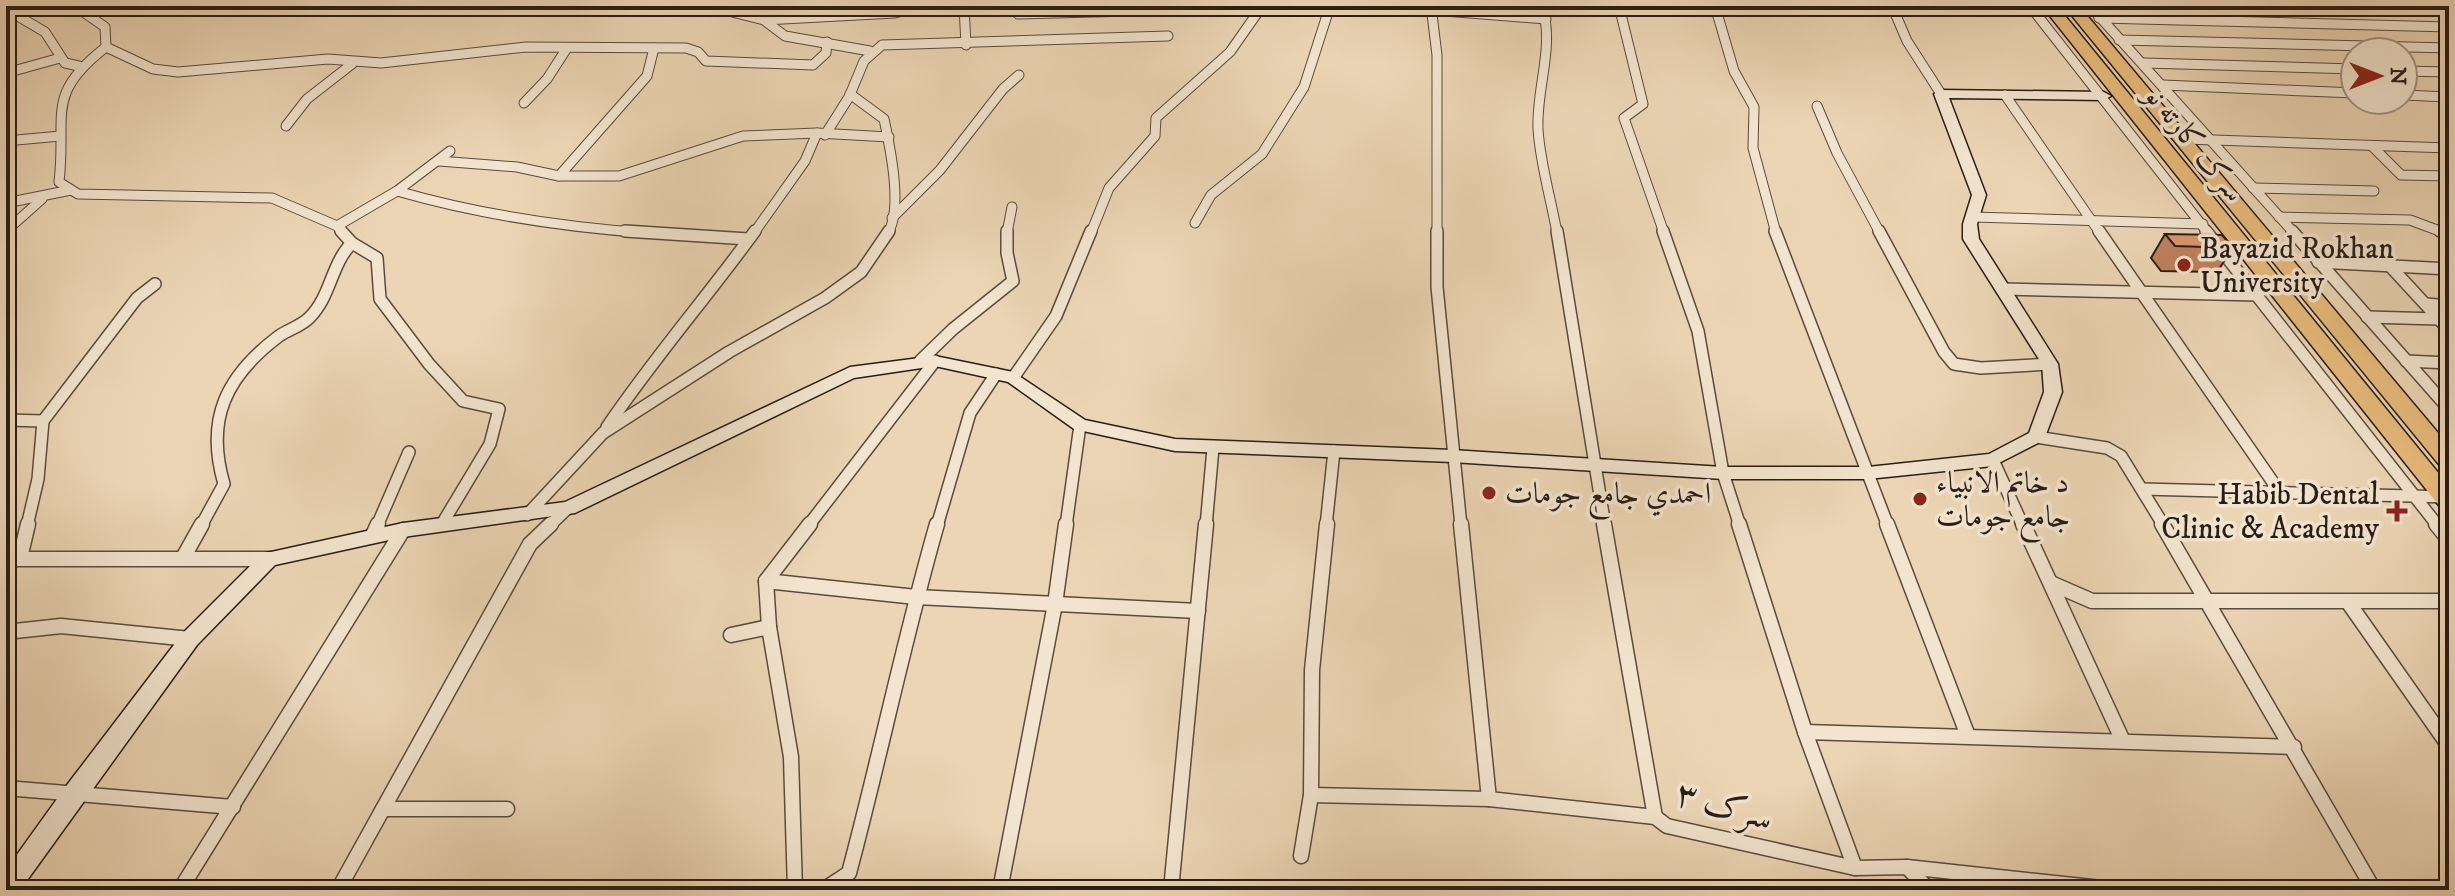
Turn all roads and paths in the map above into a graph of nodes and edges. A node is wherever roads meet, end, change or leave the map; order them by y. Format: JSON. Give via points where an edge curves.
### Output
{"nodes":[{"id":1,"x":75,"y":6,"type":"edge"},
{"id":2,"x":708,"y":6,"type":"edge"},
{"id":3,"x":763,"y":6,"type":"edge"},
{"id":4,"x":858,"y":6,"type":"edge"},
{"id":5,"x":921,"y":6,"type":"edge"},
{"id":6,"x":964,"y":6,"type":"edge"},
{"id":7,"x":1011,"y":6,"type":"edge"},
{"id":8,"x":1258,"y":6,"type":"edge"},
{"id":9,"x":1330,"y":6,"type":"edge"},
{"id":10,"x":1619,"y":6,"type":"edge"},
{"id":11,"x":1715,"y":6,"type":"edge"},
{"id":12,"x":1892,"y":6,"type":"edge"},
{"id":13,"x":2030,"y":6,"type":"edge"},
{"id":14,"x":2049,"y":6,"type":"edge"},
{"id":15,"x":2071,"y":6,"type":"edge"},
{"id":16,"x":2090,"y":6,"type":"edge"},
{"id":17,"x":1431,"y":8,"type":"edge"},
{"id":18,"x":6,"y":9,"type":"edge"},
{"id":19,"x":1169,"y":10,"type":"dead end"},
{"id":20,"x":1544,"y":12,"type":"edge"},
{"id":21,"x":859,"y":16,"type":"junction"},
{"id":22,"x":2099,"y":18,"type":"junction"},
{"id":23,"x":764,"y":20,"type":"junction"},
{"id":24,"x":2449,"y":27,"type":"edge"},
{"id":25,"x":1168,"y":36,"type":"dead end"},
{"id":26,"x":2119,"y":40,"type":"junction"},
{"id":27,"x":827,"y":42,"type":"junction"},
{"id":28,"x":966,"y":45,"type":"junction"},
{"id":29,"x":106,"y":47,"type":"junction"},
{"id":30,"x":567,"y":48,"type":"junction"},
{"id":31,"x":654,"y":48,"type":"junction"},
{"id":32,"x":2449,"y":48,"type":"edge"},
{"id":33,"x":870,"y":51,"type":"junction"},
{"id":34,"x":60,"y":58,"type":"junction"},
{"id":35,"x":2144,"y":63,"type":"junction"},
{"id":36,"x":352,"y":64,"type":"junction"},
{"id":37,"x":79,"y":66,"type":"junction"},
{"id":38,"x":2339,"y":69,"type":"edge"},
{"id":39,"x":2419,"y":71,"type":"edge"},
{"id":40,"x":2449,"y":72,"type":"edge"},
{"id":41,"x":6,"y":73,"type":"edge"},
{"id":42,"x":1019,"y":75,"type":"dead end"},
{"id":43,"x":2163,"y":85,"type":"junction"},
{"id":44,"x":2339,"y":92,"type":"edge"},
{"id":45,"x":850,"y":94,"type":"junction"},
{"id":46,"x":1941,"y":94,"type":"junction"},
{"id":47,"x":2005,"y":95,"type":"junction"},
{"id":48,"x":2104,"y":96,"type":"junction"},
{"id":49,"x":2419,"y":96,"type":"edge"},
{"id":50,"x":2449,"y":97,"type":"edge"},
{"id":51,"x":524,"y":103,"type":"dead end"},
{"id":52,"x":1817,"y":106,"type":"dead end"},
{"id":53,"x":286,"y":126,"type":"dead end"},
{"id":54,"x":821,"y":134,"type":"junction"},
{"id":55,"x":60,"y":136,"type":"junction"},
{"id":56,"x":889,"y":137,"type":"junction"},
{"id":57,"x":2184,"y":139,"type":"junction"},
{"id":58,"x":2213,"y":140,"type":"junction"},
{"id":59,"x":6,"y":141,"type":"edge"},
{"id":60,"x":2372,"y":146,"type":"junction"},
{"id":61,"x":2449,"y":148,"type":"edge"},
{"id":62,"x":450,"y":151,"type":"dead end"},
{"id":63,"x":439,"y":161,"type":"junction"},
{"id":64,"x":559,"y":176,"type":"junction"},
{"id":65,"x":2449,"y":176,"type":"edge"},
{"id":66,"x":2253,"y":188,"type":"junction"},
{"id":67,"x":71,"y":190,"type":"junction"},
{"id":68,"x":397,"y":191,"type":"junction"},
{"id":69,"x":2374,"y":191,"type":"dead end"},
{"id":70,"x":45,"y":197,"type":"junction"},
{"id":71,"x":6,"y":203,"type":"edge"},
{"id":72,"x":1012,"y":207,"type":"dead end"},
{"id":73,"x":1973,"y":217,"type":"junction"},
{"id":74,"x":2279,"y":217,"type":"junction"},
{"id":75,"x":892,"y":218,"type":"junction"},
{"id":76,"x":2091,"y":220,"type":"junction"},
{"id":77,"x":1195,"y":223,"type":"dead end"},
{"id":78,"x":2203,"y":224,"type":"junction"},
{"id":79,"x":337,"y":226,"type":"junction"},
{"id":80,"x":6,"y":231,"type":"edge"},
{"id":81,"x":2449,"y":234,"type":"edge"},
{"id":82,"x":748,"y":239,"type":"junction"},
{"id":83,"x":352,"y":243,"type":"junction"},
{"id":84,"x":2318,"y":262,"type":"junction"},
{"id":85,"x":2390,"y":266,"type":"junction"},
{"id":86,"x":2449,"y":269,"type":"edge"},
{"id":87,"x":155,"y":284,"type":"dead end"},
{"id":88,"x":2003,"y":289,"type":"junction"},
{"id":89,"x":2141,"y":291,"type":"junction"},
{"id":90,"x":2258,"y":295,"type":"junction"},
{"id":91,"x":2426,"y":304,"type":"junction"},
{"id":92,"x":2449,"y":306,"type":"edge"},
{"id":93,"x":2367,"y":317,"type":"junction"},
{"id":94,"x":2439,"y":319,"type":"junction"},
{"id":95,"x":2449,"y":330,"type":"edge"},
{"id":96,"x":928,"y":361,"type":"junction"},
{"id":97,"x":2406,"y":361,"type":"junction"},
{"id":98,"x":2449,"y":363,"type":"edge"},
{"id":99,"x":2050,"y":364,"type":"junction"},
{"id":100,"x":1004,"y":376,"type":"junction"},
{"id":101,"x":2448,"y":407,"type":"edge"},
{"id":102,"x":6,"y":420,"type":"edge"},
{"id":103,"x":43,"y":421,"type":"junction"},
{"id":104,"x":1080,"y":425,"type":"junction"},
{"id":105,"x":603,"y":433,"type":"junction"},
{"id":106,"x":2036,"y":437,"type":"junction"},
{"id":107,"x":1213,"y":448,"type":"junction"},
{"id":108,"x":1334,"y":451,"type":"junction"},
{"id":109,"x":409,"y":452,"type":"dead end"},
{"id":110,"x":1452,"y":456,"type":"junction"},
{"id":111,"x":1993,"y":460,"type":"junction"},
{"id":112,"x":2449,"y":461,"type":"edge"},
{"id":113,"x":1594,"y":465,"type":"junction"},
{"id":114,"x":1723,"y":473,"type":"junction"},
{"id":115,"x":1868,"y":473,"type":"junction"},
{"id":116,"x":2142,"y":489,"type":"junction"},
{"id":117,"x":2279,"y":491,"type":"junction"},
{"id":118,"x":2414,"y":495,"type":"junction"},
{"id":119,"x":2448,"y":498,"type":"edge"},
{"id":120,"x":568,"y":508,"type":"junction"},
{"id":121,"x":527,"y":515,"type":"junction"},
{"id":122,"x":442,"y":524,"type":"junction"},
{"id":123,"x":403,"y":530,"type":"junction"},
{"id":124,"x":373,"y":535,"type":"junction"},
{"id":125,"x":2449,"y":540,"type":"edge"},
{"id":126,"x":183,"y":558,"type":"junction"},
{"id":127,"x":13,"y":559,"type":"edge"},
{"id":128,"x":269,"y":559,"type":"junction"},
{"id":129,"x":766,"y":581,"type":"junction"},
{"id":130,"x":2053,"y":584,"type":"junction"},
{"id":131,"x":916,"y":597,"type":"junction"},
{"id":132,"x":2449,"y":601,"type":"edge"},
{"id":133,"x":2210,"y":602,"type":"junction"},
{"id":134,"x":2348,"y":602,"type":"junction"},
{"id":135,"x":1055,"y":604,"type":"junction"},
{"id":136,"x":1198,"y":611,"type":"junction"},
{"id":137,"x":769,"y":627,"type":"junction"},
{"id":138,"x":6,"y":632,"type":"edge"},
{"id":139,"x":731,"y":635,"type":"dead end"},
{"id":140,"x":190,"y":639,"type":"junction"},
{"id":141,"x":1805,"y":732,"type":"junction"},
{"id":142,"x":1968,"y":736,"type":"junction"},
{"id":143,"x":2122,"y":739,"type":"junction"},
{"id":144,"x":2449,"y":746,"type":"edge"},
{"id":145,"x":2294,"y":747,"type":"junction"},
{"id":146,"x":6,"y":788,"type":"edge"},
{"id":147,"x":75,"y":792,"type":"junction"},
{"id":148,"x":1311,"y":795,"type":"junction"},
{"id":149,"x":1489,"y":799,"type":"junction"},
{"id":150,"x":233,"y":807,"type":"junction"},
{"id":151,"x":383,"y":809,"type":"junction"},
{"id":152,"x":507,"y":809,"type":"dead end"},
{"id":153,"x":1655,"y":817,"type":"junction"},
{"id":154,"x":1301,"y":856,"type":"dead end"},
{"id":155,"x":1907,"y":867,"type":"junction"},
{"id":156,"x":1855,"y":868,"type":"junction"},
{"id":157,"x":6,"y":890,"type":"edge"},
{"id":158,"x":180,"y":890,"type":"edge"},
{"id":159,"x":338,"y":890,"type":"edge"},
{"id":160,"x":795,"y":890,"type":"edge"},
{"id":161,"x":823,"y":890,"type":"edge"},
{"id":162,"x":1000,"y":890,"type":"edge"},
{"id":163,"x":1171,"y":890,"type":"edge"},
{"id":164,"x":1929,"y":890,"type":"edge"},
{"id":165,"x":2120,"y":890,"type":"edge"},
{"id":166,"x":2374,"y":890,"type":"edge"}],
"edges":[{"from":1,"to":29,"type":"street","via":[[105,27]]},
{"from":2,"to":23,"type":"street"},
{"from":3,"to":23,"type":"street"},
{"from":4,"to":21,"type":"street"},
{"from":5,"to":21,"type":"street"},
{"from":6,"to":28,"type":"street"},
{"from":7,"to":19,"type":"street","via":[[1018,14]]},
{"from":8,"to":100,"type":"street","via":[[1230,52],[1156,118],[1155,136],[1109,188],[1056,316]]},
{"from":9,"to":77,"type":"street","via":[[1304,87],[1262,154],[1211,195]]},
{"from":10,"to":114,"type":"street","via":[[1643,104],[1624,118],[1626,134],[1698,331]]},
{"from":11,"to":115,"type":"street","via":[[1734,71],[1754,107],[1753,148],[1766,206]]},
{"from":12,"to":46,"type":"street"},
{"from":13,"to":48,"type":"street"},
{"from":14,"to":119,"type":"highway","name":"سرک کارته نو"},
{"from":15,"to":57,"type":"highway","name":"سرک کارته نو"},
{"from":16,"to":22,"type":"street"},
{"from":17,"to":20,"type":"street"},
{"from":17,"to":110,"type":"street","via":[[1437,55],[1437,287]]},
{"from":18,"to":34,"type":"street","via":[[45,32]]},
{"from":20,"to":113,"type":"street","via":[[1538,131]]},
{"from":21,"to":23,"type":"street"},
{"from":22,"to":24,"type":"street"},
{"from":22,"to":26,"type":"street"},
{"from":23,"to":27,"type":"street","via":[[785,36]]},
{"from":25,"to":28,"type":"street"},
{"from":26,"to":32,"type":"street"},
{"from":26,"to":35,"type":"street"},
{"from":27,"to":31,"type":"street","via":[[826,53],[813,65],[706,61],[686,48]]},
{"from":27,"to":33,"type":"street"},
{"from":28,"to":33,"type":"street","via":[[891,45]]},
{"from":29,"to":36,"type":"street","via":[[153,69],[178,72],[328,59]]},
{"from":29,"to":37,"type":"street"},
{"from":30,"to":31,"type":"street"},
{"from":30,"to":36,"type":"street","via":[[476,50]]},
{"from":30,"to":51,"type":"street"},
{"from":31,"to":64,"type":"street","via":[[647,76]]},
{"from":33,"to":45,"type":"street"},
{"from":34,"to":37,"type":"street"},
{"from":34,"to":41,"type":"street"},
{"from":35,"to":38,"type":"street"},
{"from":35,"to":43,"type":"street"},
{"from":36,"to":53,"type":"street","via":[[317,87]]},
{"from":37,"to":55,"type":"street","via":[[61,97]]},
{"from":39,"to":40,"type":"street"},
{"from":42,"to":75,"type":"street","via":[[940,170]]},
{"from":43,"to":44,"type":"street"},
{"from":43,"to":58,"type":"street"},
{"from":45,"to":54,"type":"street"},
{"from":45,"to":56,"type":"street","via":[[884,119]]},
{"from":46,"to":47,"type":"street"},
{"from":46,"to":73,"type":"street","via":[[1979,195]]},
{"from":47,"to":48,"type":"street"},
{"from":47,"to":76,"type":"street"},
{"from":48,"to":78,"type":"street"},
{"from":49,"to":50,"type":"street"},
{"from":52,"to":99,"type":"street","via":[[1837,153],[1954,364]]},
{"from":54,"to":56,"type":"street"},
{"from":54,"to":64,"type":"street","via":[[743,136],[619,176]]},
{"from":54,"to":82,"type":"street"},
{"from":55,"to":59,"type":"street"},
{"from":55,"to":67,"type":"street","via":[[59,182]]},
{"from":56,"to":75,"type":"street"},
{"from":57,"to":58,"type":"street"},
{"from":57,"to":112,"type":"highway","name":"سرک کارته نو"},
{"from":58,"to":60,"type":"street"},
{"from":58,"to":66,"type":"street"},
{"from":60,"to":61,"type":"street"},
{"from":60,"to":65,"type":"street","via":[[2401,175]]},
{"from":62,"to":63,"type":"street"},
{"from":63,"to":64,"type":"street"},
{"from":63,"to":68,"type":"street"},
{"from":66,"to":69,"type":"street"},
{"from":66,"to":74,"type":"street"},
{"from":67,"to":70,"type":"street"},
{"from":67,"to":79,"type":"street","via":[[112,196],[272,198]]},
{"from":68,"to":79,"type":"street"},
{"from":68,"to":82,"type":"street","via":[[521,218]]},
{"from":70,"to":71,"type":"street"},
{"from":70,"to":80,"type":"street"},
{"from":72,"to":96,"type":"street","via":[[1005,228],[1013,281],[940,337]]},
{"from":73,"to":76,"type":"street"},
{"from":73,"to":88,"type":"street","via":[[1971,239]]},
{"from":74,"to":81,"type":"street","via":[[2410,220]]},
{"from":74,"to":84,"type":"street"},
{"from":75,"to":105,"type":"street","via":[[891,228],[861,272]]},
{"from":76,"to":78,"type":"street"},
{"from":76,"to":89,"type":"street"},
{"from":78,"to":90,"type":"street"},
{"from":79,"to":83,"type":"street"},
{"from":82,"to":105,"type":"street"},
{"from":83,"to":122,"type":"street","via":[[377,258],[380,299],[429,364],[463,401],[499,409],[490,444]]},
{"from":83,"to":126,"type":"street","via":[[337,255],[323,298],[309,318],[280,335],[237,375],[218,405],[213,456],[224,484]]},
{"from":84,"to":85,"type":"street"},
{"from":84,"to":93,"type":"street"},
{"from":85,"to":86,"type":"street"},
{"from":85,"to":91,"type":"street"},
{"from":87,"to":103,"type":"street","via":[[137,298]]},
{"from":88,"to":89,"type":"street"},
{"from":88,"to":99,"type":"street"},
{"from":89,"to":90,"type":"street"},
{"from":89,"to":117,"type":"street"},
{"from":90,"to":118,"type":"street"},
{"from":91,"to":92,"type":"street"},
{"from":91,"to":94,"type":"street"},
{"from":93,"to":94,"type":"street"},
{"from":93,"to":97,"type":"street"},
{"from":94,"to":95,"type":"street"},
{"from":96,"to":100,"type":"street"},
{"from":96,"to":120,"type":"street","via":[[850,373]]},
{"from":96,"to":129,"type":"street"},
{"from":97,"to":98,"type":"street"},
{"from":97,"to":101,"type":"street"},
{"from":99,"to":106,"type":"street","via":[[2053,392]]},
{"from":100,"to":104,"type":"street"},
{"from":100,"to":131,"type":"street","via":[[970,413]]},
{"from":102,"to":103,"type":"street"},
{"from":103,"to":127,"type":"street","via":[[38,479]]},
{"from":104,"to":107,"type":"street","via":[[1130,438]]},
{"from":104,"to":135,"type":"street"},
{"from":105,"to":121,"type":"street"},
{"from":106,"to":111,"type":"street"},
{"from":106,"to":116,"type":"street","via":[[2115,451]]},
{"from":107,"to":108,"type":"street"},
{"from":107,"to":136,"type":"street"},
{"from":108,"to":110,"type":"street"},
{"from":108,"to":148,"type":"street","via":[[1312,670]]},
{"from":109,"to":124,"type":"street"},
{"from":110,"to":113,"type":"street"},
{"from":110,"to":149,"type":"street"},
{"from":111,"to":115,"type":"street"},
{"from":111,"to":130,"type":"street"},
{"from":113,"to":114,"type":"street"},
{"from":113,"to":153,"type":"street"},
{"from":114,"to":115,"type":"street"},
{"from":114,"to":141,"type":"street"},
{"from":115,"to":142,"type":"street"},
{"from":116,"to":117,"type":"street"},
{"from":116,"to":133,"type":"street"},
{"from":117,"to":118,"type":"street"},
{"from":118,"to":119,"type":"street"},
{"from":118,"to":125,"type":"street"},
{"from":120,"to":121,"type":"street"},
{"from":120,"to":151,"type":"street","via":[[530,544]]},
{"from":121,"to":122,"type":"street"},
{"from":122,"to":123,"type":"street"},
{"from":123,"to":124,"type":"street"},
{"from":123,"to":150,"type":"street"},
{"from":124,"to":128,"type":"street"},
{"from":126,"to":127,"type":"street"},
{"from":126,"to":128,"type":"street"},
{"from":128,"to":140,"type":"street"},
{"from":129,"to":131,"type":"street"},
{"from":129,"to":137,"type":"street"},
{"from":130,"to":133,"type":"street","via":[[2092,601]]},
{"from":130,"to":143,"type":"street"},
{"from":131,"to":135,"type":"street"},
{"from":131,"to":161,"type":"street","via":[[849,873]]},
{"from":132,"to":134,"type":"street"},
{"from":133,"to":134,"type":"street"},
{"from":133,"to":145,"type":"street"},
{"from":134,"to":144,"type":"street"},
{"from":135,"to":136,"type":"street"},
{"from":135,"to":162,"type":"street"},
{"from":136,"to":163,"type":"street"},
{"from":137,"to":139,"type":"street"},
{"from":137,"to":160,"type":"street","via":[[791,757]]},
{"from":138,"to":140,"type":"street","via":[[61,626]]},
{"from":140,"to":147,"type":"street"},
{"from":141,"to":142,"type":"street"},
{"from":141,"to":156,"type":"street"},
{"from":142,"to":143,"type":"street"},
{"from":143,"to":145,"type":"street"},
{"from":145,"to":166,"type":"street"},
{"from":146,"to":147,"type":"street"},
{"from":147,"to":150,"type":"street"},
{"from":147,"to":157,"type":"street"},
{"from":148,"to":149,"type":"street","name":"سرک ۳"},
{"from":148,"to":154,"type":"street"},
{"from":149,"to":153,"type":"street","name":"سرک ۳"},
{"from":150,"to":158,"type":"street"},
{"from":151,"to":152,"type":"street"},
{"from":151,"to":159,"type":"street"},
{"from":153,"to":156,"type":"street","name":"سرک ۳","via":[[1667,826]]},
{"from":155,"to":156,"type":"street","name":"سرک ۳"},
{"from":155,"to":164,"type":"street"},
{"from":155,"to":165,"type":"street","name":"سرک ۳"}]}
